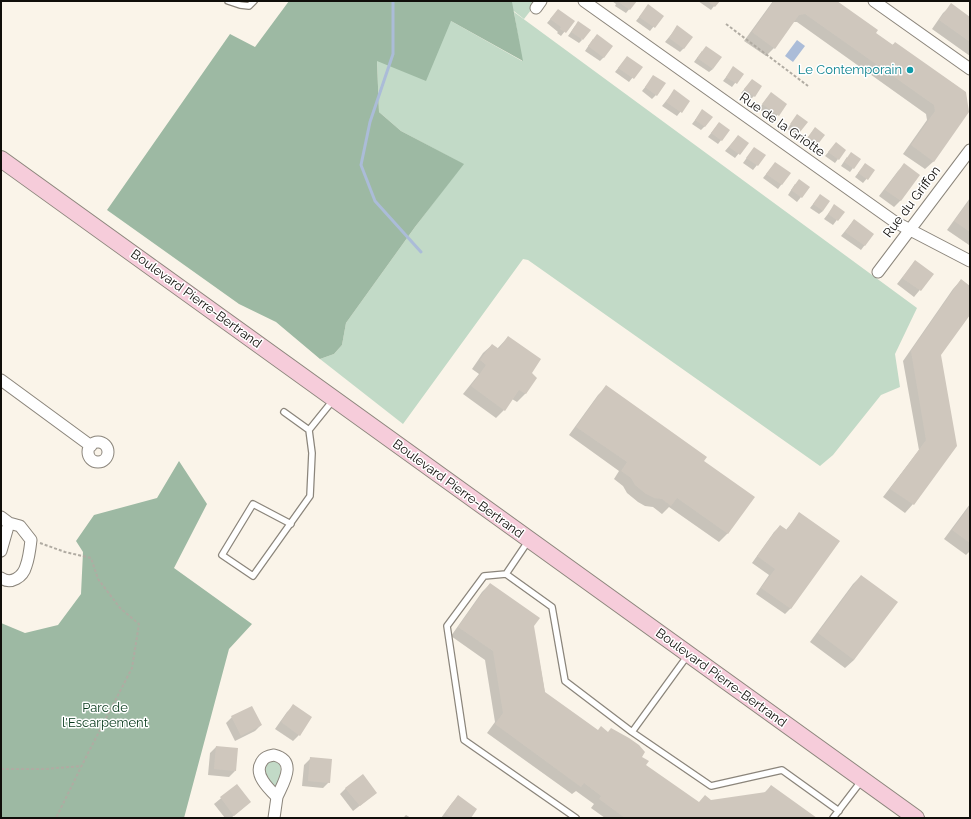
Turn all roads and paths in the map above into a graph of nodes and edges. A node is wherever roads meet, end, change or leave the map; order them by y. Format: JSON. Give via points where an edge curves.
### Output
{"nodes":[{"id":1,"x":228,"y":1,"type":"edge"},
{"id":2,"x":254,"y":1,"type":"edge"},
{"id":3,"x":584,"y":1,"type":"edge"},
{"id":4,"x":874,"y":1,"type":"edge"},
{"id":5,"x":726,"y":24,"type":"dead end"},
{"id":6,"x":970,"y":69,"type":"edge"},
{"id":7,"x":808,"y":86,"type":"dead end"},
{"id":8,"x":970,"y":150,"type":"edge"},
{"id":9,"x":1,"y":159,"type":"edge"},
{"id":10,"x":909,"y":229,"type":"junction"},
{"id":11,"x":970,"y":261,"type":"edge"},
{"id":12,"x":878,"y":272,"type":"dead end"},
{"id":13,"x":1,"y":380,"type":"edge"},
{"id":14,"x":334,"y":399,"type":"junction"},
{"id":15,"x":284,"y":412,"type":"dead end"},
{"id":16,"x":309,"y":430,"type":"junction"},
{"id":17,"x":91,"y":446,"type":"dead end"},
{"id":18,"x":5,"y":520,"type":"edge"},
{"id":19,"x":291,"y":524,"type":"junction"},
{"id":20,"x":31,"y":540,"type":"junction"},
{"id":21,"x":530,"y":540,"type":"junction"},
{"id":22,"x":1,"y":551,"type":"edge"},
{"id":23,"x":506,"y":574,"type":"junction"},
{"id":24,"x":1,"y":578,"type":"edge"},
{"id":25,"x":689,"y":654,"type":"junction"},
{"id":26,"x":632,"y":732,"type":"junction"},
{"id":27,"x":82,"y":766,"type":"junction"},
{"id":28,"x":1,"y":769,"type":"edge"},
{"id":29,"x":862,"y":779,"type":"junction"},
{"id":30,"x":277,"y":796,"type":"dead end"},
{"id":31,"x":839,"y":811,"type":"junction"},
{"id":32,"x":56,"y":818,"type":"edge"},
{"id":33,"x":274,"y":818,"type":"edge"},
{"id":34,"x":576,"y":818,"type":"edge"},
{"id":35,"x":834,"y":818,"type":"edge"},
{"id":36,"x":916,"y":818,"type":"edge"}],
"edges":[{"from":1,"to":2,"type":"lane","via":[[250,6]]},
{"from":3,"to":10,"type":"street","name":"Rue de la Griotte","via":[[895,222]]},
{"from":4,"to":6,"type":"street"},
{"from":5,"to":7,"type":"path"},
{"from":8,"to":10,"type":"street","name":"Rue du Griffon"},
{"from":9,"to":14,"type":"main road","name":"Boulevard Pierre-Bertrand"},
{"from":10,"to":11,"type":"street","name":"Rue de la Griotte"},
{"from":10,"to":12,"type":"street","name":"Rue du Griffon"},
{"from":13,"to":17,"type":"street"},
{"from":14,"to":16,"type":"lane"},
{"from":14,"to":21,"type":"main road","name":"Boulevard Pierre-Bertrand"},
{"from":15,"to":16,"type":"lane"},
{"from":16,"to":19,"type":"lane","via":[[312,453],[310,496]]},
{"from":18,"to":20,"type":"street","via":[[20,526]]},
{"from":18,"to":22,"type":"street"},
{"from":19,"to":19,"type":"lane","via":[[253,576],[222,555],[253,504]]},
{"from":20,"to":24,"type":"street","via":[[26,568],[20,576],[12,581]]},
{"from":20,"to":27,"type":"path","via":[[91,558],[98,579],[120,608],[139,624],[132,668]]},
{"from":21,"to":23,"type":"lane"},
{"from":21,"to":25,"type":"main road","name":"Boulevard Pierre-Bertrand"},
{"from":23,"to":26,"type":"lane","via":[[552,606],[564,682]]},
{"from":23,"to":34,"type":"lane","via":[[484,576],[447,626],[464,740]]},
{"from":25,"to":26,"type":"lane"},
{"from":25,"to":29,"type":"main road","name":"Boulevard Pierre-Bertrand"},
{"from":26,"to":31,"type":"lane","via":[[710,786],[782,770]]},
{"from":27,"to":28,"type":"path"},
{"from":27,"to":32,"type":"path"},
{"from":29,"to":31,"type":"lane"},
{"from":29,"to":36,"type":"main road","name":"Boulevard Pierre-Bertrand"},
{"from":30,"to":33,"type":"street"},
{"from":31,"to":35,"type":"lane"}]}
